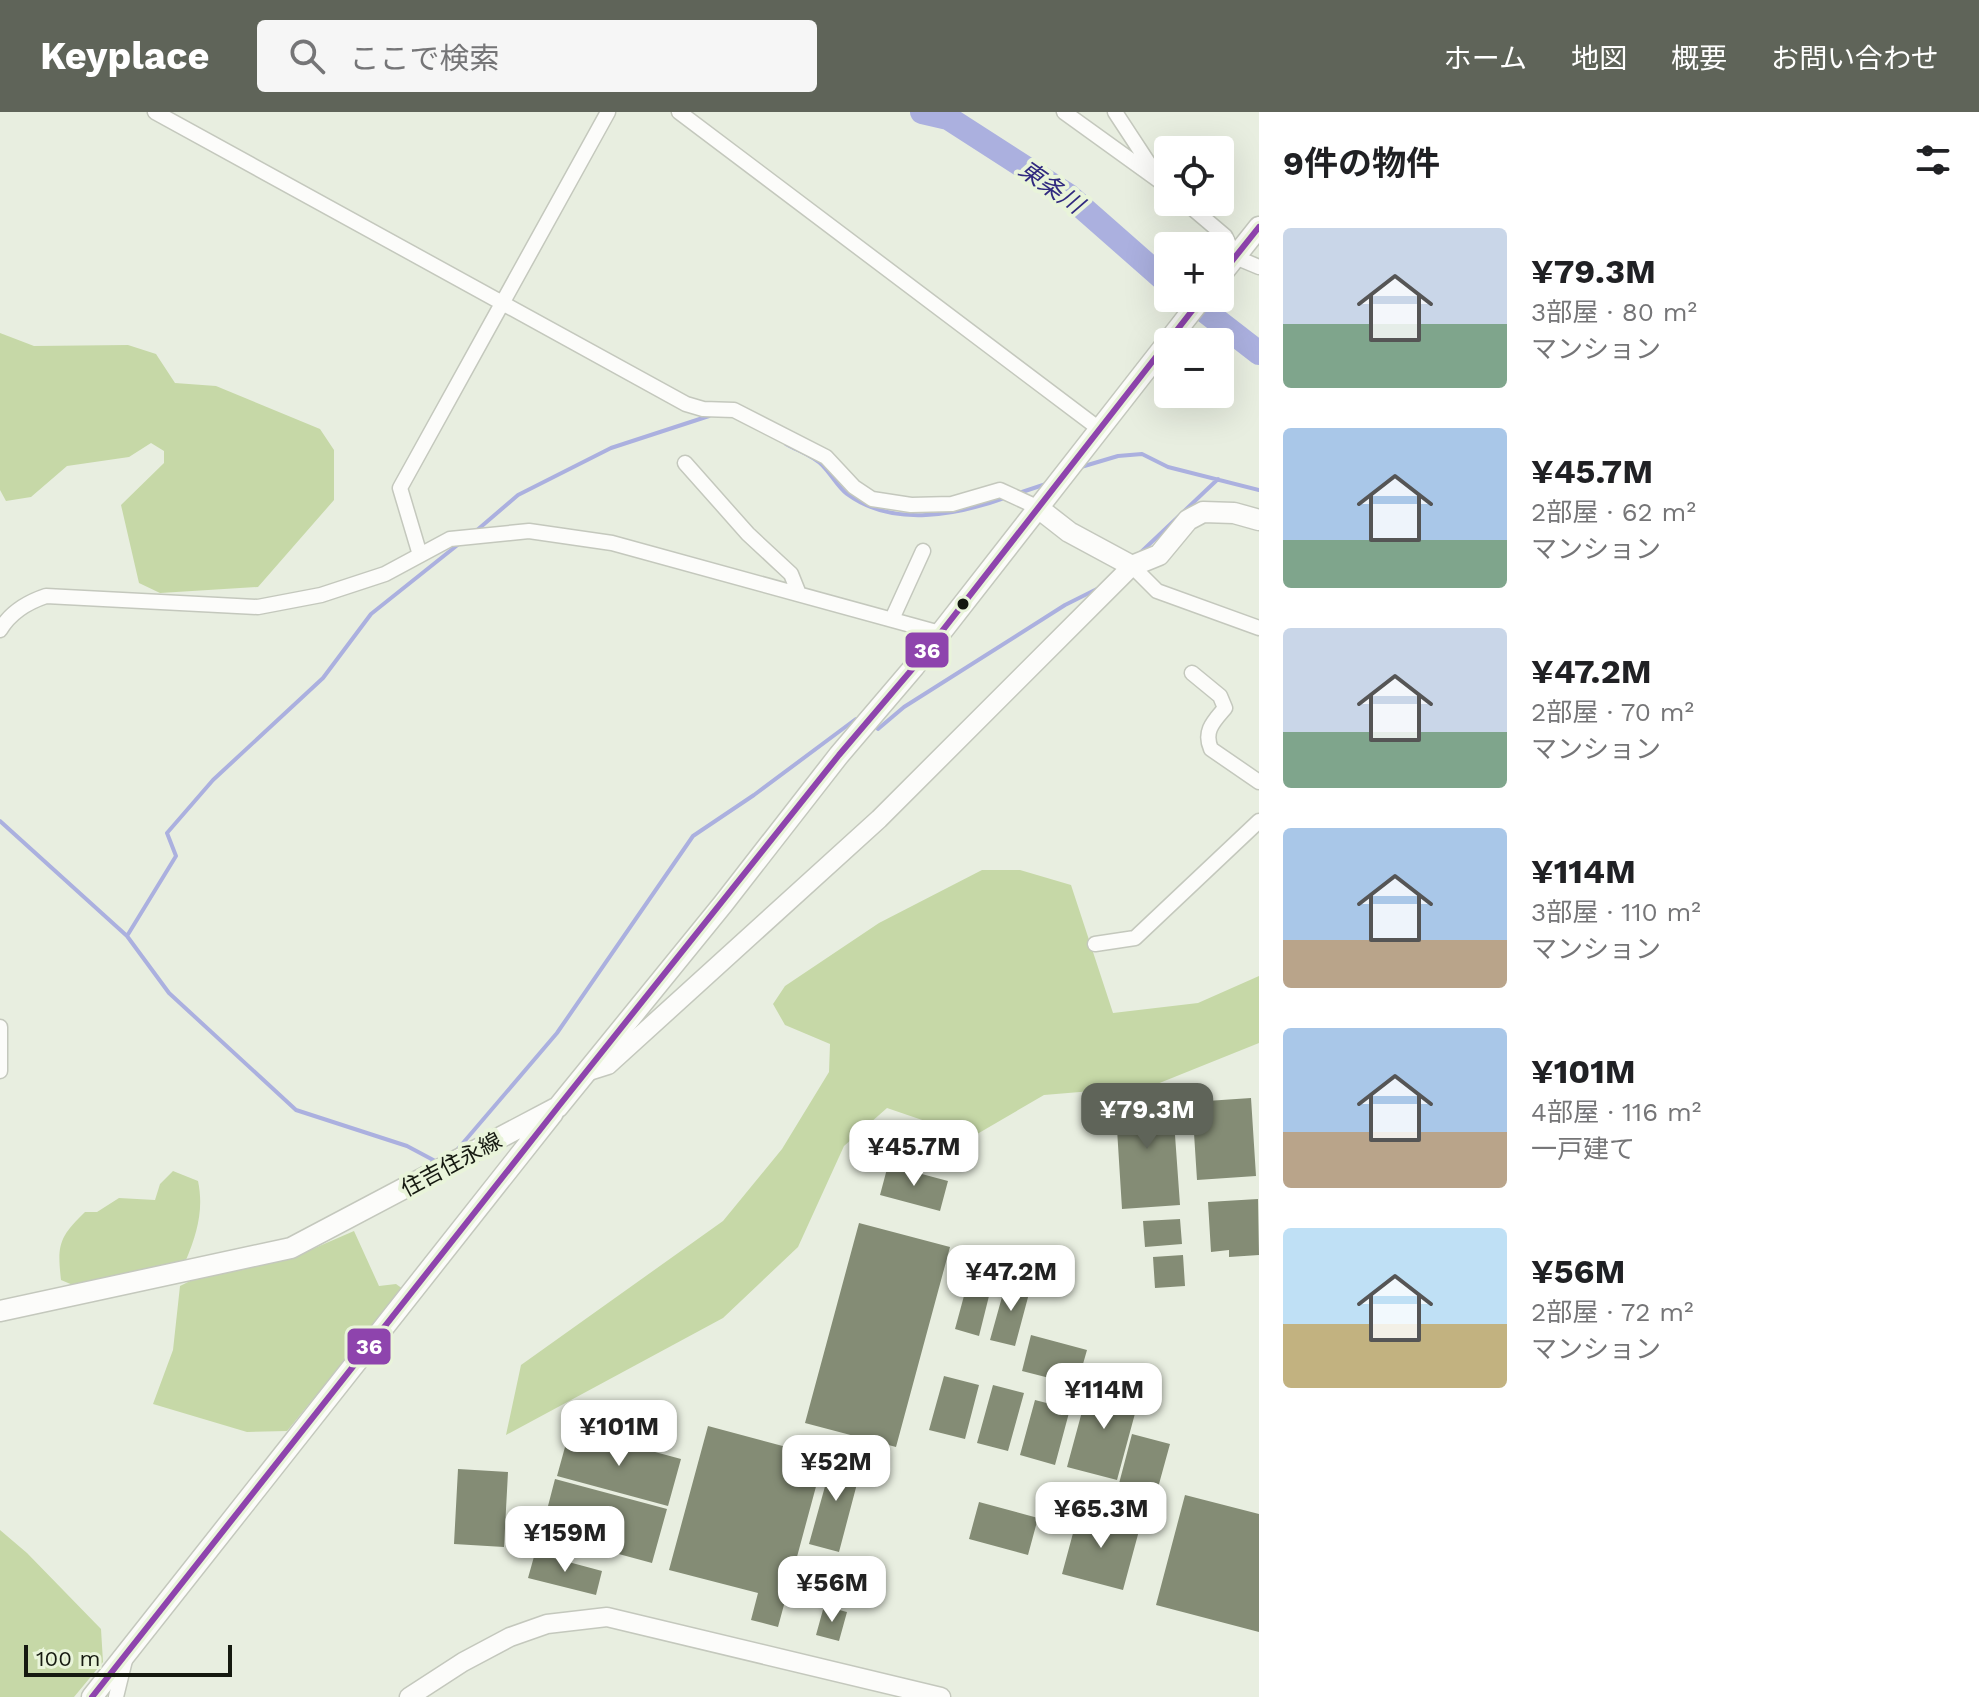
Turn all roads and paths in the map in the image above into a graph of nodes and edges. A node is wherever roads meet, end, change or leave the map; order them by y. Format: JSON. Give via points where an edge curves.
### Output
{"nodes":[{"id":1,"x":155,"y":112,"type":"edge"},
{"id":2,"x":608,"y":112,"type":"edge"},
{"id":3,"x":679,"y":112,"type":"edge"},
{"id":4,"x":1064,"y":112,"type":"edge"},
{"id":5,"x":1115,"y":112,"type":"edge"},
{"id":6,"x":1154,"y":169,"type":"edge"},
{"id":7,"x":1154,"y":177,"type":"edge"},
{"id":8,"x":1201,"y":216,"type":"edge"},
{"id":9,"x":1259,"y":227,"type":"edge"},
{"id":10,"x":1235,"y":257,"type":"junction"},
{"id":11,"x":1259,"y":267,"type":"edge"},
{"id":12,"x":501,"y":304,"type":"junction"},
{"id":13,"x":1191,"y":312,"type":"edge"},
{"id":14,"x":1098,"y":428,"type":"junction"},
{"id":15,"x":685,"y":463,"type":"dead end"},
{"id":16,"x":1037,"y":507,"type":"junction"},
{"id":17,"x":1259,"y":520,"type":"edge"},
{"id":18,"x":923,"y":551,"type":"dead end"},
{"id":19,"x":420,"y":555,"type":"junction"},
{"id":20,"x":1132,"y":566,"type":"junction"},
{"id":21,"x":799,"y":594,"type":"junction"},
{"id":22,"x":892,"y":619,"type":"junction"},
{"id":23,"x":1259,"y":628,"type":"edge"},
{"id":24,"x":0,"y":630,"type":"edge"},
{"id":25,"x":940,"y":633,"type":"junction"},
{"id":26,"x":1192,"y":673,"type":"dead end"},
{"id":27,"x":1259,"y":782,"type":"edge"},
{"id":28,"x":1259,"y":821,"type":"edge"},
{"id":29,"x":1095,"y":944,"type":"dead end"},
{"id":30,"x":0,"y":1027,"type":"edge"},
{"id":31,"x":0,"y":1071,"type":"edge"},
{"id":32,"x":589,"y":1071,"type":"junction"},
{"id":33,"x":558,"y":1107,"type":"junction"},
{"id":34,"x":0,"y":1311,"type":"edge"},
{"id":35,"x":126,"y":1656,"type":"junction"},
{"id":36,"x":92,"y":1697,"type":"edge"},
{"id":37,"x":116,"y":1697,"type":"edge"},
{"id":38,"x":409,"y":1697,"type":"edge"},
{"id":39,"x":941,"y":1697,"type":"edge"}],
"edges":[{"from":1,"to":12,"type":"street"},
{"from":2,"to":12,"type":"street"},
{"from":3,"to":14,"type":"street"},
{"from":4,"to":7,"type":"street"},
{"from":5,"to":6,"type":"street"},
{"from":8,"to":10,"type":"street","via":[[1225,236]]},
{"from":9,"to":10,"type":"main road"},
{"from":10,"to":11,"type":"street"},
{"from":12,"to":16,"type":"street","via":[[686,404],[734,410],[826,457],[872,499],[952,504],[1000,490]]},
{"from":12,"to":19,"type":"street","via":[[400,488]]},
{"from":13,"to":14,"type":"main road","name":"住吉住永線"},
{"from":14,"to":16,"type":"main road","name":"住吉住永線"},
{"from":15,"to":21,"type":"street","via":[[791,574]]},
{"from":16,"to":20,"type":"main road","via":[[1069,532]]},
{"from":16,"to":25,"type":"main road","name":"住吉住永線"},
{"from":17,"to":20,"type":"main road","via":[[1203,512],[1188,520],[1159,555]]},
{"from":18,"to":22,"type":"street"},
{"from":19,"to":21,"type":"street","via":[[471,535],[570,535]]},
{"from":19,"to":24,"type":"street","via":[[385,574],[321,595],[258,607],[46,596],[32,600]]},
{"from":20,"to":23,"type":"street","via":[[1157,591]]},
{"from":20,"to":32,"type":"street","via":[[879,819],[608,1065]]},
{"from":21,"to":22,"type":"street"},
{"from":22,"to":25,"type":"street"},
{"from":25,"to":32,"type":"main road","name":"住吉住永線"},
{"from":26,"to":27,"type":"street","via":[[1220,696],[1225,708],[1208,729],[1211,749]]},
{"from":28,"to":29,"type":"street","via":[[1135,938]]},
{"from":30,"to":31,"type":"street"},
{"from":32,"to":33,"type":"main road","name":"住吉住永線"},
{"from":33,"to":34,"type":"main road","name":"住吉住永線","via":[[291,1248]]},
{"from":33,"to":35,"type":"main road"},
{"from":35,"to":36,"type":"main road"},
{"from":35,"to":37,"type":"street"},
{"from":38,"to":39,"type":"street","via":[[510,1637],[547,1624],[607,1617]]}]}
